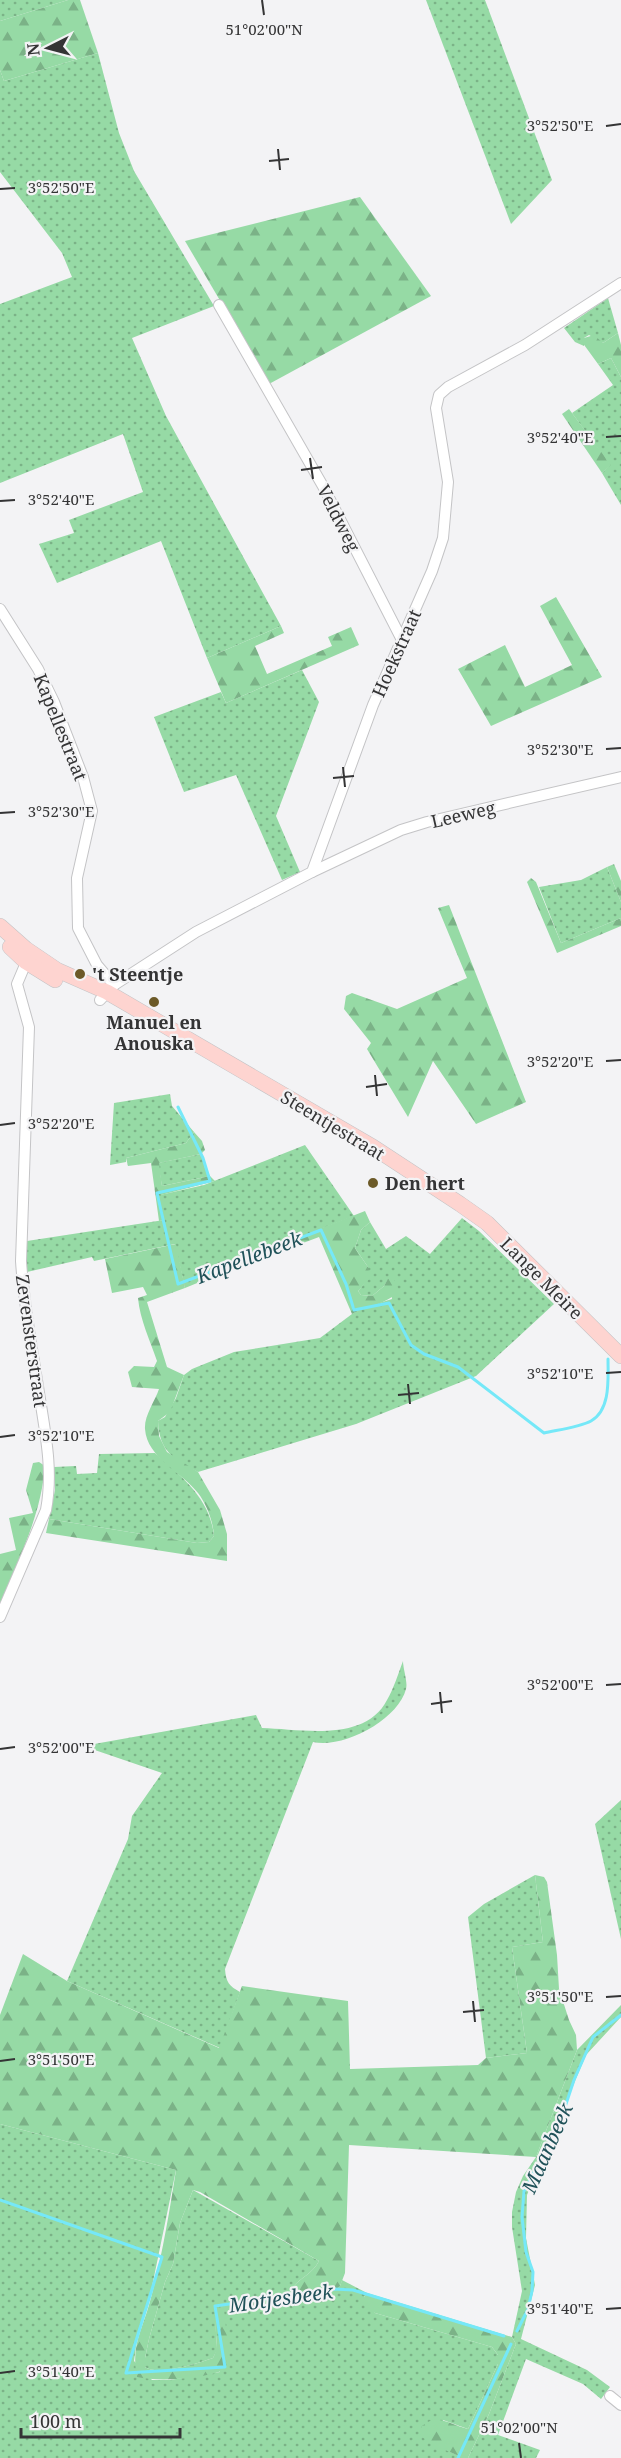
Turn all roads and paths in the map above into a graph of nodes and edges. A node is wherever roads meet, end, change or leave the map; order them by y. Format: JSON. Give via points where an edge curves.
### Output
{"nodes":[{"id":1,"x":621,"y":283,"type":"edge"},
{"id":2,"x":219,"y":304,"type":"dead end"},
{"id":3,"x":0,"y":609,"type":"edge"},
{"id":4,"x":402,"y":640,"type":"junction"},
{"id":5,"x":621,"y":777,"type":"edge"},
{"id":6,"x":312,"y":872,"type":"junction"},
{"id":7,"x":0,"y":926,"type":"edge"},
{"id":8,"x":0,"y":935,"type":"edge"},
{"id":9,"x":28,"y":957,"type":"junction"},
{"id":10,"x":107,"y":993,"type":"junction"},
{"id":11,"x":459,"y":1204,"type":"joint"},
{"id":12,"x":621,"y":1356,"type":"edge"},
{"id":13,"x":0,"y":1617,"type":"edge"},
{"id":14,"x":610,"y":2396,"type":"dead end"},
{"id":15,"x":621,"y":2405,"type":"edge"}],
"edges":[{"from":1,"to":4,"type":"street","name":"Hoekstraat","via":[[439,394],[437,423],[448,482],[443,538]]},
{"from":2,"to":4,"type":"street","name":"Veldweg","via":[[324,488]]},
{"from":3,"to":10,"type":"street","name":"Kapellestraat","via":[[38,669],[83,777],[92,811],[77,878],[78,928]]},
{"from":4,"to":6,"type":"street","name":"Hoekstraat","via":[[373,705]]},
{"from":5,"to":6,"type":"street","name":"Leeweg","via":[[427,822],[401,830]]},
{"from":6,"to":10,"type":"street","via":[[196,932]]},
{"from":7,"to":9,"type":"street","name":"Steentjestraat"},
{"from":8,"to":9,"type":"street","name":"Steentjestraat"},
{"from":9,"to":10,"type":"street","name":"Steentjestraat","via":[[52,979]]},
{"from":9,"to":13,"type":"street","name":"Zevensterstraat","via":[[17,984],[29,1027],[21,1261],[49,1453],[49,1494],[46,1510]]},
{"from":10,"to":11,"type":"street","name":"Steentjestraat","via":[[373,1147]]},
{"from":11,"to":12,"type":"street","name":"Lange Meire","via":[[487,1223]]},
{"from":14,"to":15,"type":"street"}]}
